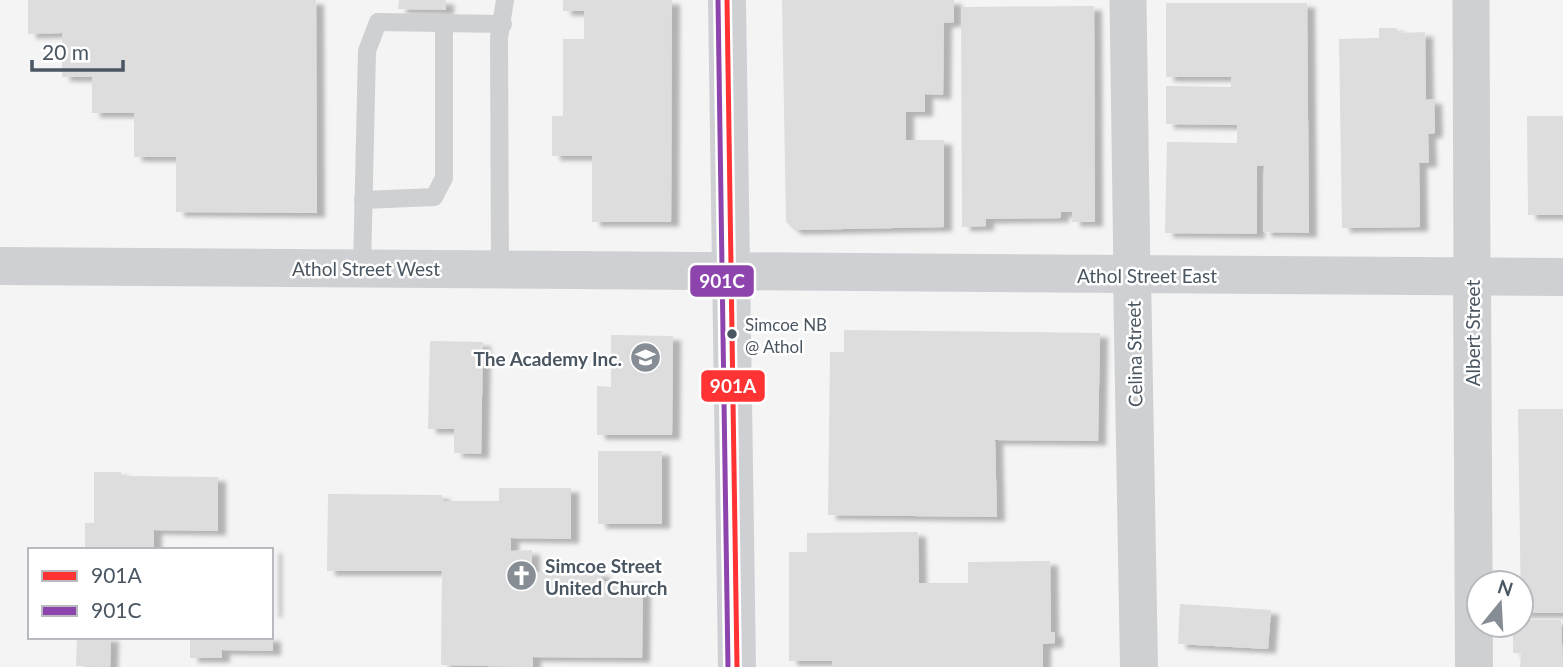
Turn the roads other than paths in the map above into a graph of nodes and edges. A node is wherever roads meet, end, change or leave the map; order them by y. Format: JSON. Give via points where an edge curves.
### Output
{"nodes":[{"id":1,"x":505,"y":0,"type":"edge"},
{"id":2,"x":727,"y":0,"type":"edge"},
{"id":3,"x":1128,"y":0,"type":"edge"},
{"id":4,"x":1471,"y":0,"type":"edge"},
{"id":5,"x":444,"y":23,"type":"junction"},
{"id":6,"x":503,"y":24,"type":"junction"},
{"id":7,"x":363,"y":200,"type":"junction"},
{"id":8,"x":0,"y":266,"type":"edge"},
{"id":9,"x":362,"y":268,"type":"junction"},
{"id":10,"x":500,"y":269,"type":"junction"},
{"id":11,"x":732,"y":270,"type":"junction"},
{"id":12,"x":1132,"y":275,"type":"junction"},
{"id":13,"x":1563,"y":276,"type":"edge"},
{"id":14,"x":1472,"y":277,"type":"junction"},
{"id":15,"x":737,"y":667,"type":"edge"},
{"id":16,"x":1139,"y":667,"type":"edge"},
{"id":17,"x":1474,"y":667,"type":"edge"}],
"edges":[{"from":1,"to":6,"type":"lane"},
{"from":2,"to":11,"type":"main road"},
{"from":3,"to":12,"type":"street","name":"Celina Street"},
{"from":4,"to":14,"type":"street","name":"Albert Street"},
{"from":5,"to":6,"type":"lane"},
{"from":5,"to":7,"type":"lane","via":[[378,22],[367,51]]},
{"from":5,"to":7,"type":"lane","via":[[444,178],[434,197]]},
{"from":6,"to":10,"type":"lane","via":[[499,38]]},
{"from":7,"to":9,"type":"lane"},
{"from":8,"to":9,"type":"main road","name":"Athol Street West"},
{"from":9,"to":10,"type":"main road","name":"Athol Street West"},
{"from":10,"to":11,"type":"main road","name":"Athol Street West"},
{"from":11,"to":12,"type":"main road","name":"Athol Street East"},
{"from":11,"to":15,"type":"main road"},
{"from":12,"to":14,"type":"main road","name":"Athol Street East"},
{"from":12,"to":16,"type":"street","name":"Celina Street"},
{"from":13,"to":14,"type":"main road","name":"Athol Street East"},
{"from":14,"to":17,"type":"street","name":"Albert Street"}]}
